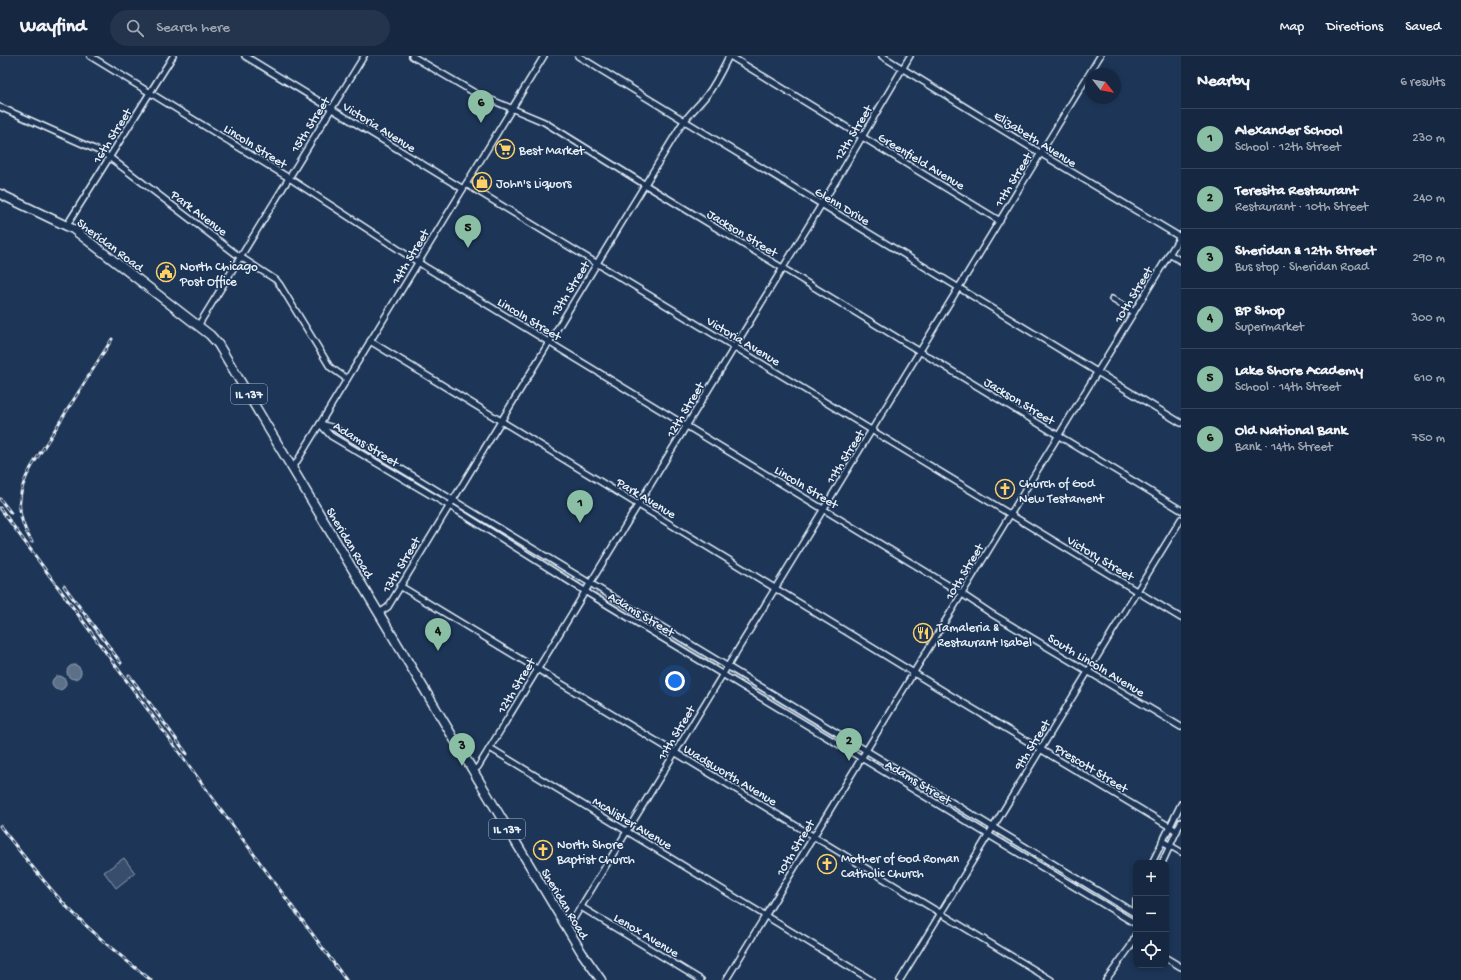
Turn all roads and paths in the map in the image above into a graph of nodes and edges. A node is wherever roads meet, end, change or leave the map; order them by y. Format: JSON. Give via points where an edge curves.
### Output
{"nodes":[{"id":1,"x":90,"y":56,"type":"edge"},
{"id":2,"x":173,"y":56,"type":"edge"},
{"id":3,"x":245,"y":56,"type":"edge"},
{"id":4,"x":364,"y":56,"type":"edge"},
{"id":5,"x":412,"y":56,"type":"edge"},
{"id":6,"x":544,"y":56,"type":"edge"},
{"id":7,"x":578,"y":56,"type":"edge"},
{"id":8,"x":729,"y":56,"type":"edge"},
{"id":9,"x":882,"y":56,"type":"edge"},
{"id":10,"x":910,"y":56,"type":"edge"},
{"id":11,"x":1100,"y":56,"type":"edge"},
{"id":12,"x":903,"y":68,"type":"junction"},
{"id":13,"x":150,"y":93,"type":"junction"},
{"id":14,"x":0,"y":107,"type":"edge"},
{"id":15,"x":512,"y":108,"type":"junction"},
{"id":16,"x":331,"y":109,"type":"junction"},
{"id":17,"x":684,"y":121,"type":"junction"},
{"id":18,"x":862,"y":137,"type":"junction"},
{"id":19,"x":1040,"y":154,"type":"junction"},
{"id":20,"x":109,"y":158,"type":"junction"},
{"id":21,"x":289,"y":178,"type":"junction"},
{"id":22,"x":644,"y":184,"type":"junction"},
{"id":23,"x":465,"y":186,"type":"junction"},
{"id":24,"x":0,"y":194,"type":"edge"},
{"id":25,"x":821,"y":205,"type":"junction"},
{"id":26,"x":1000,"y":221,"type":"junction"},
{"id":27,"x":67,"y":225,"type":"junction"},
{"id":28,"x":1180,"y":236,"type":"edge"},
{"id":29,"x":1169,"y":254,"type":"junction"},
{"id":30,"x":241,"y":257,"type":"junction"},
{"id":31,"x":1181,"y":261,"type":"edge"},
{"id":32,"x":418,"y":262,"type":"junction"},
{"id":33,"x":597,"y":263,"type":"junction"},
{"id":34,"x":782,"y":268,"type":"junction"},
{"id":35,"x":959,"y":289,"type":"junction"},
{"id":36,"x":1112,"y":299,"type":"dead end"},
{"id":37,"x":1134,"y":312,"type":"junction"},
{"id":38,"x":198,"y":326,"type":"junction"},
{"id":39,"x":370,"y":342,"type":"junction"},
{"id":40,"x":549,"y":342,"type":"junction"},
{"id":41,"x":734,"y":347,"type":"junction"},
{"id":42,"x":920,"y":352,"type":"junction"},
{"id":43,"x":1097,"y":372,"type":"junction"},
{"id":44,"x":347,"y":379,"type":"junction"},
{"id":45,"x":501,"y":421,"type":"junction"},
{"id":46,"x":1181,"y":423,"type":"edge"},
{"id":47,"x":320,"y":424,"type":"junction"},
{"id":48,"x":686,"y":426,"type":"junction"},
{"id":49,"x":872,"y":431,"type":"junction"},
{"id":50,"x":1058,"y":436,"type":"junction"},
{"id":51,"x":293,"y":468,"type":"junction"},
{"id":52,"x":452,"y":500,"type":"junction"},
{"id":53,"x":638,"y":504,"type":"junction"},
{"id":54,"x":449,"y":506,"type":"junction"},
{"id":55,"x":824,"y":510,"type":"junction"},
{"id":56,"x":1181,"y":510,"type":"edge"},
{"id":57,"x":1010,"y":515,"type":"junction"},
{"id":58,"x":1181,"y":519,"type":"edge"},
{"id":59,"x":590,"y":584,"type":"junction"},
{"id":60,"x":400,"y":586,"type":"junction"},
{"id":61,"x":776,"y":588,"type":"junction"},
{"id":62,"x":586,"y":591,"type":"junction"},
{"id":63,"x":1137,"y":592,"type":"junction"},
{"id":64,"x":961,"y":594,"type":"junction"},
{"id":65,"x":379,"y":613,"type":"junction"},
{"id":66,"x":1181,"y":618,"type":"edge"},
{"id":67,"x":728,"y":667,"type":"junction"},
{"id":68,"x":537,"y":669,"type":"junction"},
{"id":69,"x":913,"y":672,"type":"junction"},
{"id":70,"x":1088,"y":672,"type":"junction"},
{"id":71,"x":723,"y":675,"type":"junction"},
{"id":72,"x":1181,"y":727,"type":"edge"},
{"id":73,"x":490,"y":748,"type":"junction"},
{"id":74,"x":1041,"y":749,"type":"junction"},
{"id":75,"x":865,"y":751,"type":"junction"},
{"id":76,"x":675,"y":753,"type":"junction"},
{"id":77,"x":861,"y":758,"type":"junction"},
{"id":78,"x":473,"y":771,"type":"junction"},
{"id":79,"x":1181,"y":804,"type":"edge"},
{"id":80,"x":1181,"y":822,"type":"edge"},
{"id":81,"x":1169,"y":826,"type":"junction"},
{"id":82,"x":993,"y":828,"type":"junction"},
{"id":83,"x":1176,"y":831,"type":"junction"},
{"id":84,"x":627,"y":832,"type":"junction"},
{"id":85,"x":988,"y":835,"type":"junction"},
{"id":86,"x":813,"y":837,"type":"junction"},
{"id":87,"x":1162,"y":842,"type":"junction"},
{"id":88,"x":1170,"y":845,"type":"junction"},
{"id":89,"x":1181,"y":852,"type":"edge"},
{"id":90,"x":1153,"y":860,"type":"edge"},
{"id":91,"x":1163,"y":860,"type":"edge"},
{"id":92,"x":581,"y":907,"type":"junction"},
{"id":93,"x":1133,"y":912,"type":"edge"},
{"id":94,"x":940,"y":913,"type":"junction"},
{"id":95,"x":765,"y":915,"type":"junction"},
{"id":96,"x":1133,"y":922,"type":"edge"},
{"id":97,"x":565,"y":926,"type":"junction"},
{"id":98,"x":1133,"y":943,"type":"edge"},
{"id":99,"x":1169,"y":960,"type":"edge"},
{"id":100,"x":1181,"y":967,"type":"edge"},
{"id":101,"x":601,"y":980,"type":"edge"},
{"id":102,"x":701,"y":980,"type":"edge"},
{"id":103,"x":726,"y":980,"type":"edge"},
{"id":104,"x":871,"y":980,"type":"edge"},
{"id":105,"x":900,"y":980,"type":"edge"},
{"id":106,"x":1051,"y":980,"type":"edge"},
{"id":107,"x":1106,"y":980,"type":"edge"}],
"edges":[{"from":1,"to":13,"type":"street","name":"Lincoln Street"},
{"from":2,"to":13,"type":"street","name":"16th Street"},
{"from":3,"to":16,"type":"street","name":"Victoria Avenue"},
{"from":4,"to":16,"type":"street","name":"15th Street"},
{"from":5,"to":15,"type":"street","name":"Jackson Street","via":[[475,93]]},
{"from":6,"to":15,"type":"street","name":"14th Street"},
{"from":7,"to":17,"type":"street","name":"Glenn Drive"},
{"from":8,"to":17,"type":"street","name":"13th Street","via":[[708,94]]},
{"from":8,"to":18,"type":"street","name":"Greenfield Avenue"},
{"from":9,"to":12,"type":"street","name":"Elizabeth Avenue"},
{"from":10,"to":12,"type":"street","name":"12th Street"},
{"from":11,"to":19,"type":"street","name":"11th Street"},
{"from":12,"to":18,"type":"street","name":"12th Street"},
{"from":12,"to":19,"type":"street","name":"Elizabeth Avenue"},
{"from":13,"to":20,"type":"street","name":"16th Street"},
{"from":13,"to":21,"type":"street","name":"Lincoln Street"},
{"from":14,"to":20,"type":"street","name":"Park Avenue","via":[[101,152]]},
{"from":15,"to":22,"type":"street","name":"Jackson Street","via":[[554,128]]},
{"from":15,"to":23,"type":"street","name":"14th Street"},
{"from":16,"to":21,"type":"street","name":"15th Street"},
{"from":16,"to":23,"type":"street","name":"Victoria Avenue"},
{"from":17,"to":22,"type":"street","name":"13th Street"},
{"from":17,"to":25,"type":"street","name":"Glenn Drive"},
{"from":18,"to":25,"type":"street","name":"12th Street"},
{"from":18,"to":26,"type":"street","name":"Greenfield Avenue"},
{"from":19,"to":26,"type":"street","name":"11th Street"},
{"from":19,"to":28,"type":"street","name":"Elizabeth Avenue"},
{"from":20,"to":27,"type":"street","name":"16th Street"},
{"from":20,"to":30,"type":"street","name":"Park Avenue"},
{"from":21,"to":30,"type":"street","name":"15th Street"},
{"from":21,"to":32,"type":"street","name":"Lincoln Street"},
{"from":22,"to":33,"type":"street","name":"13th Street"},
{"from":22,"to":34,"type":"street","name":"Jackson Street"},
{"from":23,"to":32,"type":"street","name":"14th Street"},
{"from":23,"to":33,"type":"street","name":"Victoria Avenue"},
{"from":24,"to":27,"type":"highway","name":"Sheridan Road","number":"IL 137"},
{"from":25,"to":34,"type":"street","name":"12th Street"},
{"from":25,"to":35,"type":"street","name":"Glenn Drive"},
{"from":26,"to":35,"type":"street","name":"11th Street"},
{"from":27,"to":38,"type":"highway","name":"Sheridan Road","number":"IL 137"},
{"from":28,"to":29,"type":"street","name":"10th Street"},
{"from":29,"to":31,"type":"street"},
{"from":29,"to":37,"type":"street","name":"10th Street"},
{"from":30,"to":38,"type":"street","name":"15th Street"},
{"from":30,"to":44,"type":"street","name":"Park Avenue","via":[[276,280],[330,367]]},
{"from":32,"to":39,"type":"street","name":"14th Street"},
{"from":32,"to":40,"type":"street","name":"Lincoln Street"},
{"from":33,"to":40,"type":"street","name":"13th Street"},
{"from":33,"to":41,"type":"street","name":"Victoria Avenue"},
{"from":34,"to":41,"type":"street","name":"12th Street"},
{"from":34,"to":42,"type":"street","name":"Jackson Street"},
{"from":35,"to":42,"type":"street","name":"11th Street"},
{"from":35,"to":43,"type":"street","name":"Glenn Drive"},
{"from":36,"to":37,"type":"street"},
{"from":37,"to":43,"type":"street","name":"10th Street"},
{"from":38,"to":51,"type":"highway","name":"Sheridan Road","number":"IL 137","via":[[218,344]]},
{"from":39,"to":44,"type":"street","name":"14th Street"},
{"from":39,"to":45,"type":"street","name":"Park Avenue"},
{"from":40,"to":45,"type":"street","name":"13th Street"},
{"from":40,"to":48,"type":"street","name":"Lincoln Street"},
{"from":41,"to":48,"type":"street","name":"12th Street"},
{"from":41,"to":49,"type":"street","name":"Victoria Avenue"},
{"from":42,"to":49,"type":"street","name":"11th Street"},
{"from":42,"to":50,"type":"street","name":"Jackson Street"},
{"from":43,"to":46,"type":"street","name":"Glenn Drive"},
{"from":43,"to":50,"type":"street","name":"10th Street"},
{"from":44,"to":47,"type":"street","name":"14th Street"},
{"from":45,"to":52,"type":"street","name":"13th Street"},
{"from":45,"to":53,"type":"street","name":"Park Avenue"},
{"from":47,"to":51,"type":"street","name":"14th Street"},
{"from":47,"to":52,"type":"street","name":"Adams Street","via":[[334,428]]},
{"from":47,"to":54,"type":"street","name":"Adams Street","via":[[332,436]]},
{"from":48,"to":53,"type":"street","name":"12th Street"},
{"from":48,"to":55,"type":"street","name":"Lincoln Street"},
{"from":49,"to":55,"type":"street","name":"11th Street"},
{"from":49,"to":57,"type":"street","name":"Victoria Avenue"},
{"from":50,"to":56,"type":"street","name":"Jackson Street"},
{"from":50,"to":57,"type":"street","name":"10th Street"},
{"from":51,"to":65,"type":"highway","name":"Sheridan Road","number":"IL 137"},
{"from":52,"to":54,"type":"street","name":"13th Street"},
{"from":52,"to":59,"type":"street","name":"Adams Street"},
{"from":53,"to":59,"type":"street","name":"12th Street"},
{"from":53,"to":61,"type":"street","name":"Park Avenue"},
{"from":54,"to":60,"type":"street","name":"13th Street"},
{"from":54,"to":62,"type":"street","name":"Adams Street"},
{"from":55,"to":61,"type":"street","name":"11th Street"},
{"from":55,"to":64,"type":"street","name":"Lincoln Street"},
{"from":57,"to":63,"type":"street","name":"Victory Street"},
{"from":57,"to":64,"type":"street","name":"10th Street"},
{"from":58,"to":63,"type":"street","name":"9th Street"},
{"from":59,"to":62,"type":"street","name":"12th Street"},
{"from":59,"to":67,"type":"street","name":"Adams Street"},
{"from":60,"to":65,"type":"street","name":"13th Street","via":[[388,607]]},
{"from":60,"to":68,"type":"street","name":"Wadsworth Avenue"},
{"from":61,"to":67,"type":"street","name":"11th Street"},
{"from":61,"to":69,"type":"street","name":"Park Avenue"},
{"from":62,"to":68,"type":"street","name":"12th Street"},
{"from":62,"to":71,"type":"street","name":"Adams Street"},
{"from":63,"to":66,"type":"street","name":"Victory Street"},
{"from":63,"to":70,"type":"street","name":"9th Street"},
{"from":64,"to":69,"type":"street","name":"10th Street"},
{"from":64,"to":70,"type":"street","name":"South Lincoln Avenue"},
{"from":65,"to":78,"type":"highway","name":"Sheridan Road","number":"IL 137"},
{"from":67,"to":71,"type":"street","name":"11th Street"},
{"from":67,"to":75,"type":"street","name":"Adams Street"},
{"from":68,"to":73,"type":"street","name":"12th Street"},
{"from":68,"to":76,"type":"street","name":"Wadsworth Avenue"},
{"from":69,"to":74,"type":"street","name":"Prescott Street"},
{"from":69,"to":75,"type":"street","name":"10th Street"},
{"from":70,"to":72,"type":"street","name":"South Lincoln Avenue"},
{"from":70,"to":74,"type":"street","name":"9th Street"},
{"from":71,"to":76,"type":"street","name":"11th Street"},
{"from":71,"to":77,"type":"street","name":"Adams Street"},
{"from":73,"to":78,"type":"street","name":"12th Street"},
{"from":73,"to":84,"type":"street","name":"McAlister Avenue"},
{"from":74,"to":81,"type":"street","name":"Prescott Street"},
{"from":74,"to":82,"type":"street","name":"9th Street"},
{"from":75,"to":77,"type":"street","name":"10th Street"},
{"from":75,"to":82,"type":"street","name":"Adams Street"},
{"from":76,"to":84,"type":"street","name":"11th Street"},
{"from":76,"to":86,"type":"street","name":"Wadsworth Avenue"},
{"from":77,"to":85,"type":"street","name":"Adams Street"},
{"from":77,"to":86,"type":"street","name":"10th Street"},
{"from":78,"to":97,"type":"highway","name":"Sheridan Road","number":"IL 137"},
{"from":79,"to":81,"type":"street"},
{"from":80,"to":83,"type":"street"},
{"from":81,"to":83,"type":"street","name":"Prescott Street"},
{"from":81,"to":87,"type":"street"},
{"from":82,"to":85,"type":"street","name":"9th Street"},
{"from":82,"to":93,"type":"street","name":"Adams Street"},
{"from":83,"to":88,"type":"street"},
{"from":84,"to":92,"type":"street","name":"11th Street"},
{"from":84,"to":95,"type":"street","name":"McAlister Avenue"},
{"from":85,"to":94,"type":"street","name":"9th Street"},
{"from":85,"to":96,"type":"street","name":"Adams Street"},
{"from":86,"to":94,"type":"street","name":"Wadsworth Avenue"},
{"from":86,"to":95,"type":"street","name":"10th Street"},
{"from":87,"to":88,"type":"street"},
{"from":87,"to":90,"type":"street"},
{"from":88,"to":89,"type":"street"},
{"from":88,"to":91,"type":"street"},
{"from":92,"to":97,"type":"street","name":"11th Street"},
{"from":92,"to":102,"type":"street","name":"Lenox Avenue"},
{"from":94,"to":105,"type":"street","name":"9th Street"},
{"from":94,"to":106,"type":"street","name":"Wadsworth Avenue"},
{"from":95,"to":103,"type":"street","name":"10th Street"},
{"from":95,"to":104,"type":"street","name":"McAlister Avenue"},
{"from":97,"to":101,"type":"highway","name":"Sheridan Road","number":"IL 137"},
{"from":98,"to":107,"type":"street"},
{"from":99,"to":100,"type":"street"}]}
